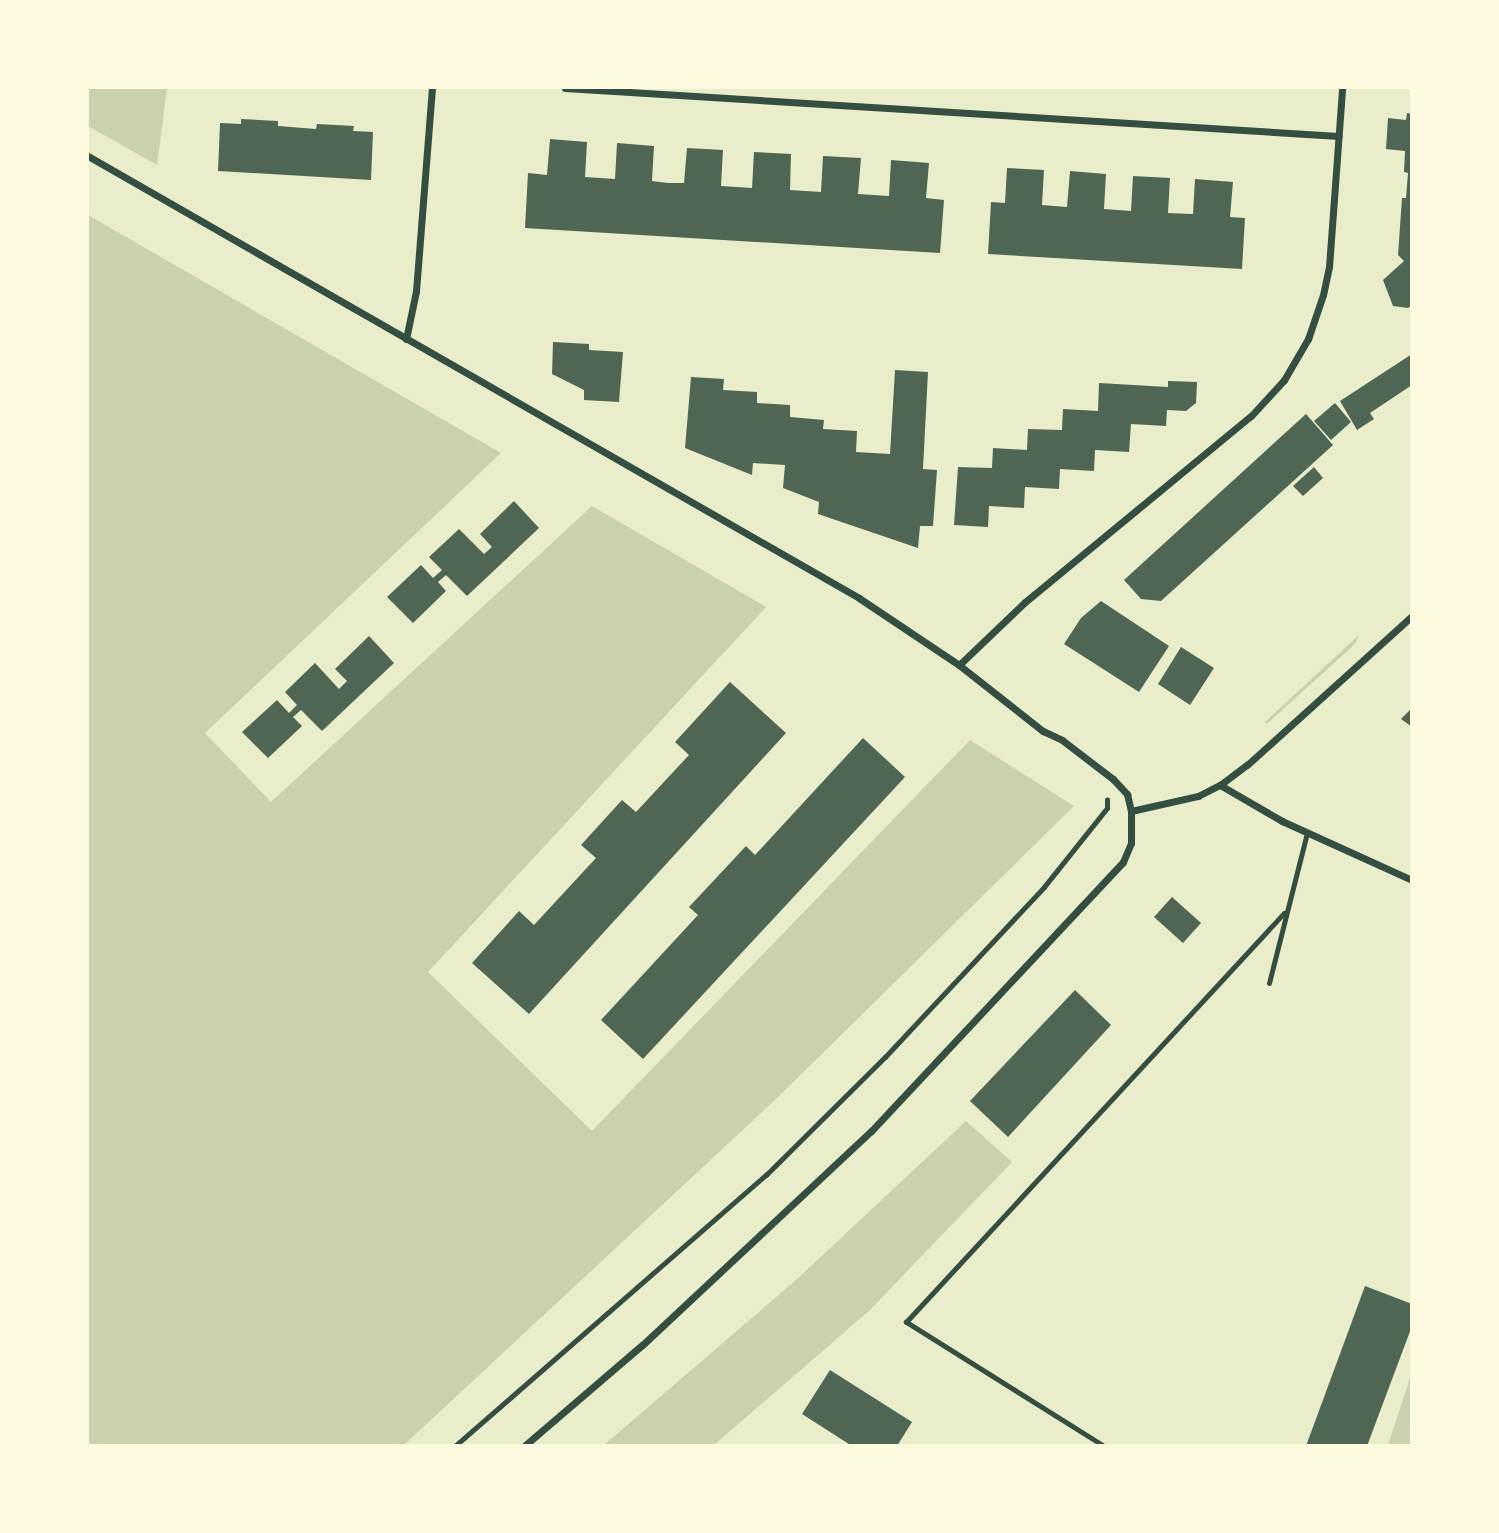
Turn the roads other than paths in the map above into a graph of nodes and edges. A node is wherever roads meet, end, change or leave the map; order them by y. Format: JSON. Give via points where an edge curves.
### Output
{"nodes":[{"id":1,"x":432,"y":88,"type":"edge"},
{"id":2,"x":565,"y":88,"type":"edge"},
{"id":3,"x":1342,"y":88,"type":"edge"},
{"id":4,"x":1339,"y":136,"type":"junction"},
{"id":5,"x":88,"y":156,"type":"edge"},
{"id":6,"x":406,"y":339,"type":"junction"},
{"id":7,"x":1412,"y":616,"type":"edge"},
{"id":8,"x":959,"y":664,"type":"junction"},
{"id":9,"x":1220,"y":785,"type":"junction"},
{"id":10,"x":1132,"y":811,"type":"junction"},
{"id":11,"x":1307,"y":833,"type":"junction"},
{"id":12,"x":1412,"y":880,"type":"edge"},
{"id":13,"x":1284,"y":914,"type":"junction"},
{"id":14,"x":1269,"y":983,"type":"dead end"},
{"id":15,"x":524,"y":1446,"type":"edge"},
{"id":16,"x":1104,"y":1446,"type":"edge"}],
"edges":[{"from":1,"to":6,"type":"street","via":[[416,291]]},
{"from":2,"to":4,"type":"street"},
{"from":3,"to":4,"type":"street"},
{"from":4,"to":8,"type":"street","via":[[1324,295],[1308,339],[1284,380],[1251,416],[1025,602]]},
{"from":5,"to":6,"type":"street"},
{"from":6,"to":8,"type":"street","via":[[848,590]]},
{"from":7,"to":9,"type":"street"},
{"from":8,"to":10,"type":"street","via":[[1113,779],[1126,794]]},
{"from":9,"to":10,"type":"street","via":[[1198,796]]},
{"from":9,"to":11,"type":"street"},
{"from":10,"to":15,"type":"street","via":[[1131,842],[1123,862],[871,1131],[642,1345]]},
{"from":11,"to":12,"type":"street"},
{"from":11,"to":13,"type":"lane"},
{"from":13,"to":14,"type":"lane"},
{"from":13,"to":16,"type":"lane","via":[[906,1322]]}]}
